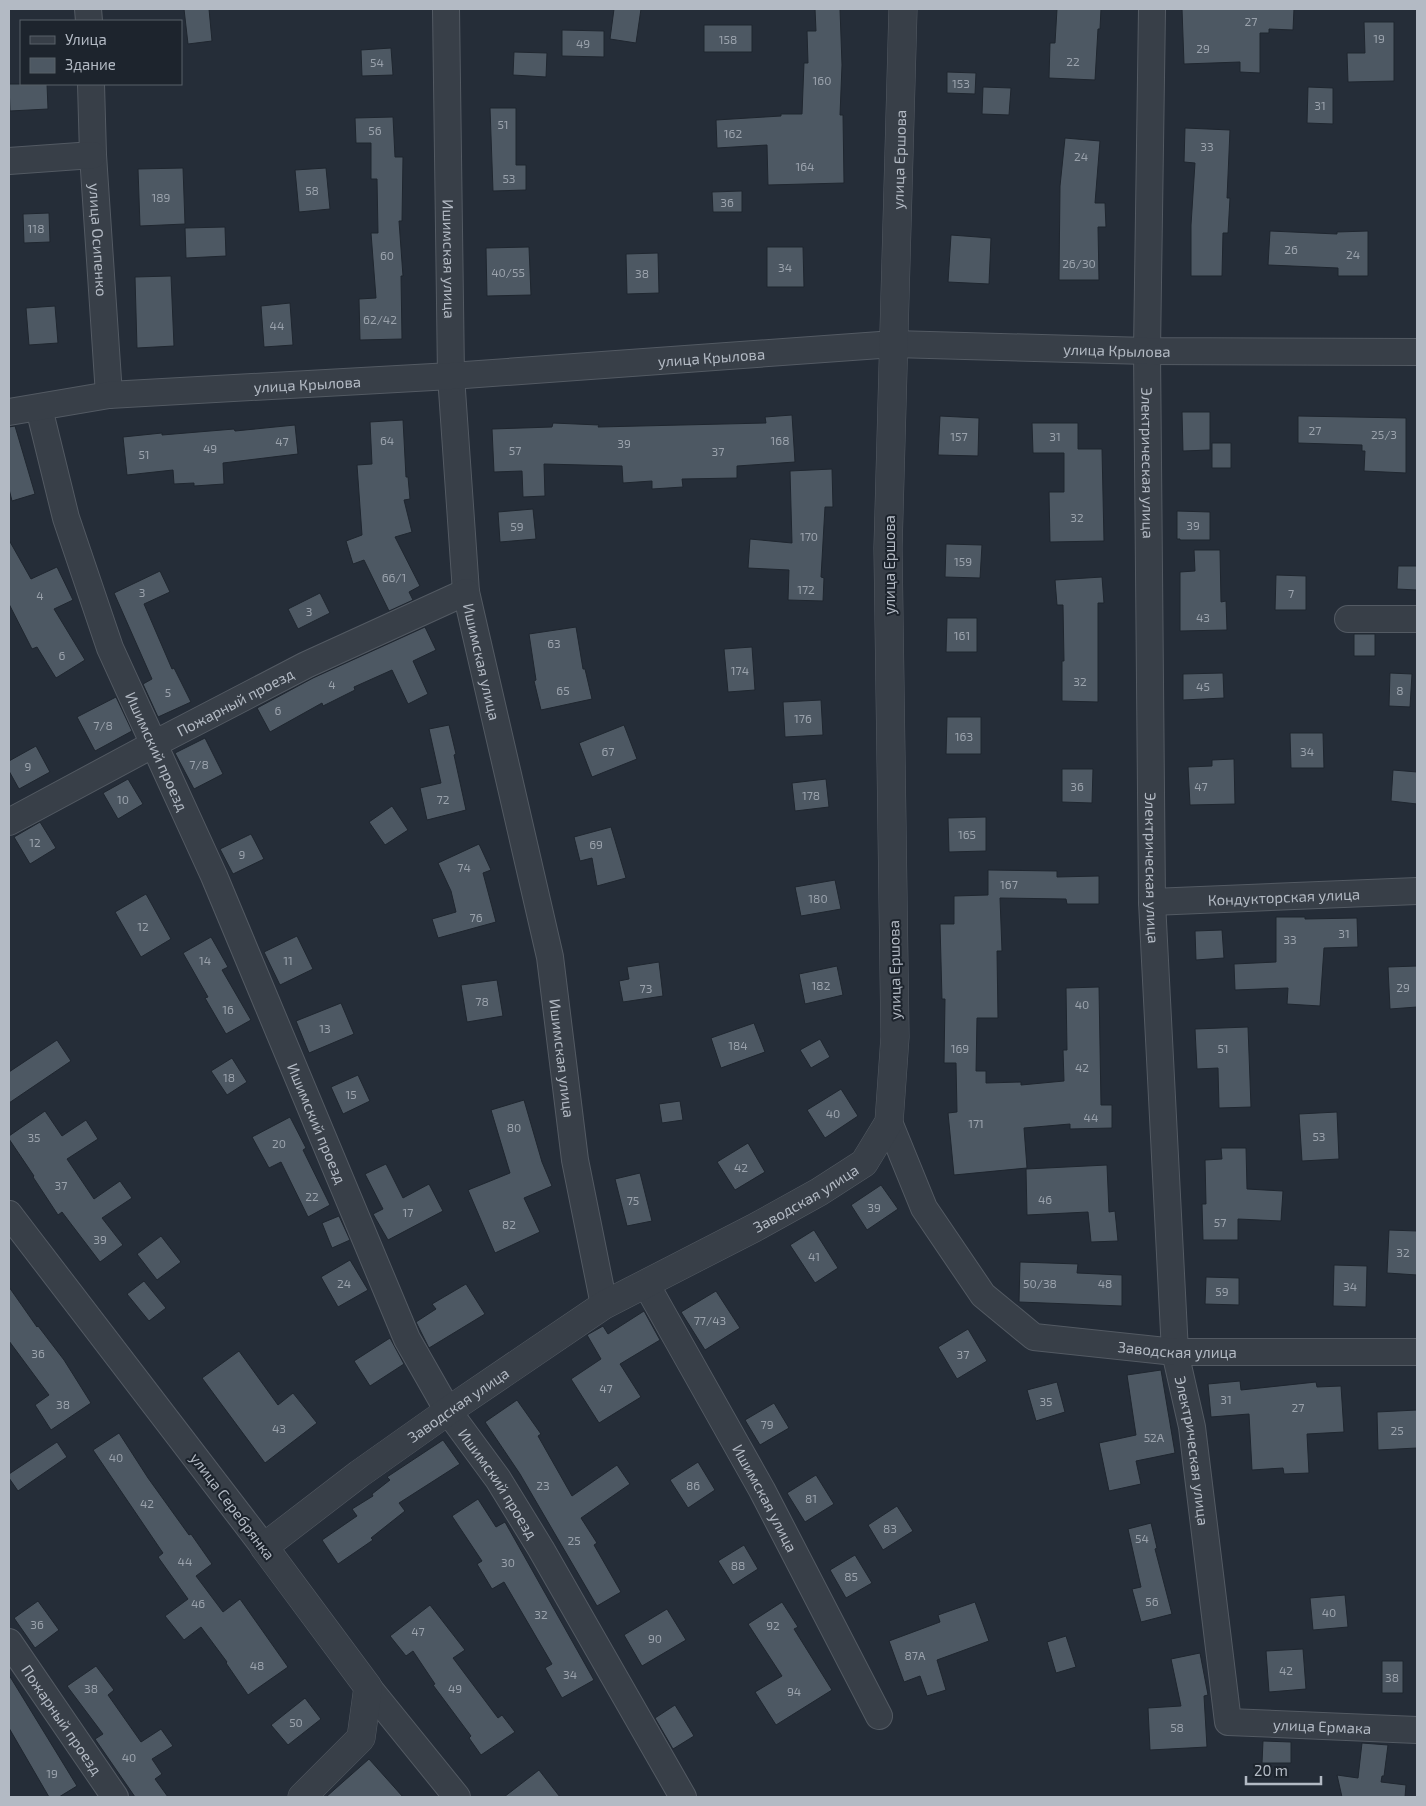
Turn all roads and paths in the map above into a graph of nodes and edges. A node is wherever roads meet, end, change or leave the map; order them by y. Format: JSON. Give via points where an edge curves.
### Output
{"nodes":[{"id":1,"x":446,"y":9,"type":"edge"},
{"id":2,"x":903,"y":9,"type":"edge"},
{"id":3,"x":1152,"y":9,"type":"edge"},
{"id":4,"x":91,"y":85,"type":"edge"},
{"id":5,"x":93,"y":155,"type":"junction"},
{"id":6,"x":9,"y":162,"type":"edge"},
{"id":7,"x":894,"y":344,"type":"junction"},
{"id":8,"x":1146,"y":351,"type":"junction"},
{"id":9,"x":1417,"y":352,"type":"edge"},
{"id":10,"x":451,"y":376,"type":"junction"},
{"id":11,"x":109,"y":395,"type":"junction"},
{"id":12,"x":39,"y":408,"type":"junction"},
{"id":13,"x":9,"y":412,"type":"edge"},
{"id":14,"x":466,"y":592,"type":"junction"},
{"id":15,"x":1348,"y":619,"type":"dead end"},
{"id":16,"x":1417,"y":619,"type":"edge"},
{"id":17,"x":154,"y":744,"type":"junction"},
{"id":18,"x":9,"y":822,"type":"edge"},
{"id":19,"x":1417,"y":892,"type":"edge"},
{"id":20,"x":1152,"y":902,"type":"junction"},
{"id":21,"x":889,"y":1122,"type":"junction"},
{"id":22,"x":9,"y":1214,"type":"edge"},
{"id":23,"x":646,"y":1284,"type":"junction"},
{"id":24,"x":604,"y":1306,"type":"junction"},
{"id":25,"x":1175,"y":1352,"type":"junction"},
{"id":26,"x":1417,"y":1352,"type":"edge"},
{"id":27,"x":448,"y":1411,"type":"junction"},
{"id":28,"x":264,"y":1547,"type":"junction"},
{"id":29,"x":9,"y":1642,"type":"edge"},
{"id":30,"x":368,"y":1687,"type":"junction"},
{"id":31,"x":879,"y":1716,"type":"dead end"},
{"id":32,"x":1228,"y":1722,"type":"joint"},
{"id":33,"x":1417,"y":1730,"type":"edge"},
{"id":34,"x":115,"y":1797,"type":"edge"},
{"id":35,"x":302,"y":1797,"type":"edge"},
{"id":36,"x":458,"y":1797,"type":"edge"},
{"id":37,"x":683,"y":1797,"type":"edge"}],
"edges":[{"from":1,"to":10,"type":"street","name":"Ишимская улица"},
{"from":2,"to":7,"type":"street","name":"улица Ершова"},
{"from":3,"to":8,"type":"street","name":"Электрическая улица"},
{"from":4,"to":5,"type":"street","name":"улица Осипенко"},
{"from":5,"to":6,"type":"street"},
{"from":5,"to":11,"type":"street","name":"улица Осипенко"},
{"from":7,"to":8,"type":"street","name":"улица Крылова"},
{"from":7,"to":10,"type":"street","name":"улица Крылова"},
{"from":7,"to":21,"type":"street","name":"улица Ершова","via":[[888,548],[895,1036]]},
{"from":8,"to":9,"type":"street","name":"улица Крылова"},
{"from":8,"to":20,"type":"street","name":"Электрическая улица"},
{"from":10,"to":11,"type":"street","name":"улица Крылова"},
{"from":10,"to":14,"type":"street","name":"Ишимская улица"},
{"from":11,"to":12,"type":"street","name":"улица Крылова"},
{"from":12,"to":13,"type":"street","name":"улица Крылова"},
{"from":12,"to":17,"type":"street","name":"Ишимский проезд","via":[[66,518],[106,638]]},
{"from":14,"to":17,"type":"street","name":"Пожарный проезд","via":[[306,665]]},
{"from":14,"to":24,"type":"street","name":"Ишимская улица","via":[[550,958],[575,1160]]},
{"from":15,"to":16,"type":"street"},
{"from":17,"to":18,"type":"street","name":"Пожарный проезд"},
{"from":17,"to":27,"type":"street","name":"Ишимский проезд","via":[[214,876],[407,1339]]},
{"from":19,"to":20,"type":"street","name":"Кондукторская улица"},
{"from":20,"to":25,"type":"street","name":"Электрическая улица"},
{"from":21,"to":23,"type":"street","name":"Заводская улица","via":[[864,1164],[754,1228]]},
{"from":21,"to":25,"type":"street","name":"Заводская улица","via":[[924,1208],[983,1295],[1034,1337]]},
{"from":22,"to":28,"type":"street","name":"улица Серебрянка"},
{"from":23,"to":24,"type":"street","name":"Заводская улица"},
{"from":23,"to":31,"type":"street","name":"Ишимская улица","via":[[762,1490]]},
{"from":24,"to":27,"type":"street","name":"Заводская улица"},
{"from":25,"to":26,"type":"street","name":"Заводская улица"},
{"from":25,"to":32,"type":"street","name":"Электрическая улица","via":[[1192,1427]]},
{"from":27,"to":28,"type":"street","name":"Заводская улица"},
{"from":27,"to":37,"type":"street","name":"Ишимский проезд","via":[[498,1479],[541,1549]]},
{"from":28,"to":30,"type":"street","name":"улица Серебрянка"},
{"from":29,"to":34,"type":"street","name":"Пожарный проезд"},
{"from":30,"to":35,"type":"street","via":[[361,1738]]},
{"from":30,"to":36,"type":"street","name":"улица Серебрянка"},
{"from":32,"to":33,"type":"street","name":"улица Ермака"}]}
